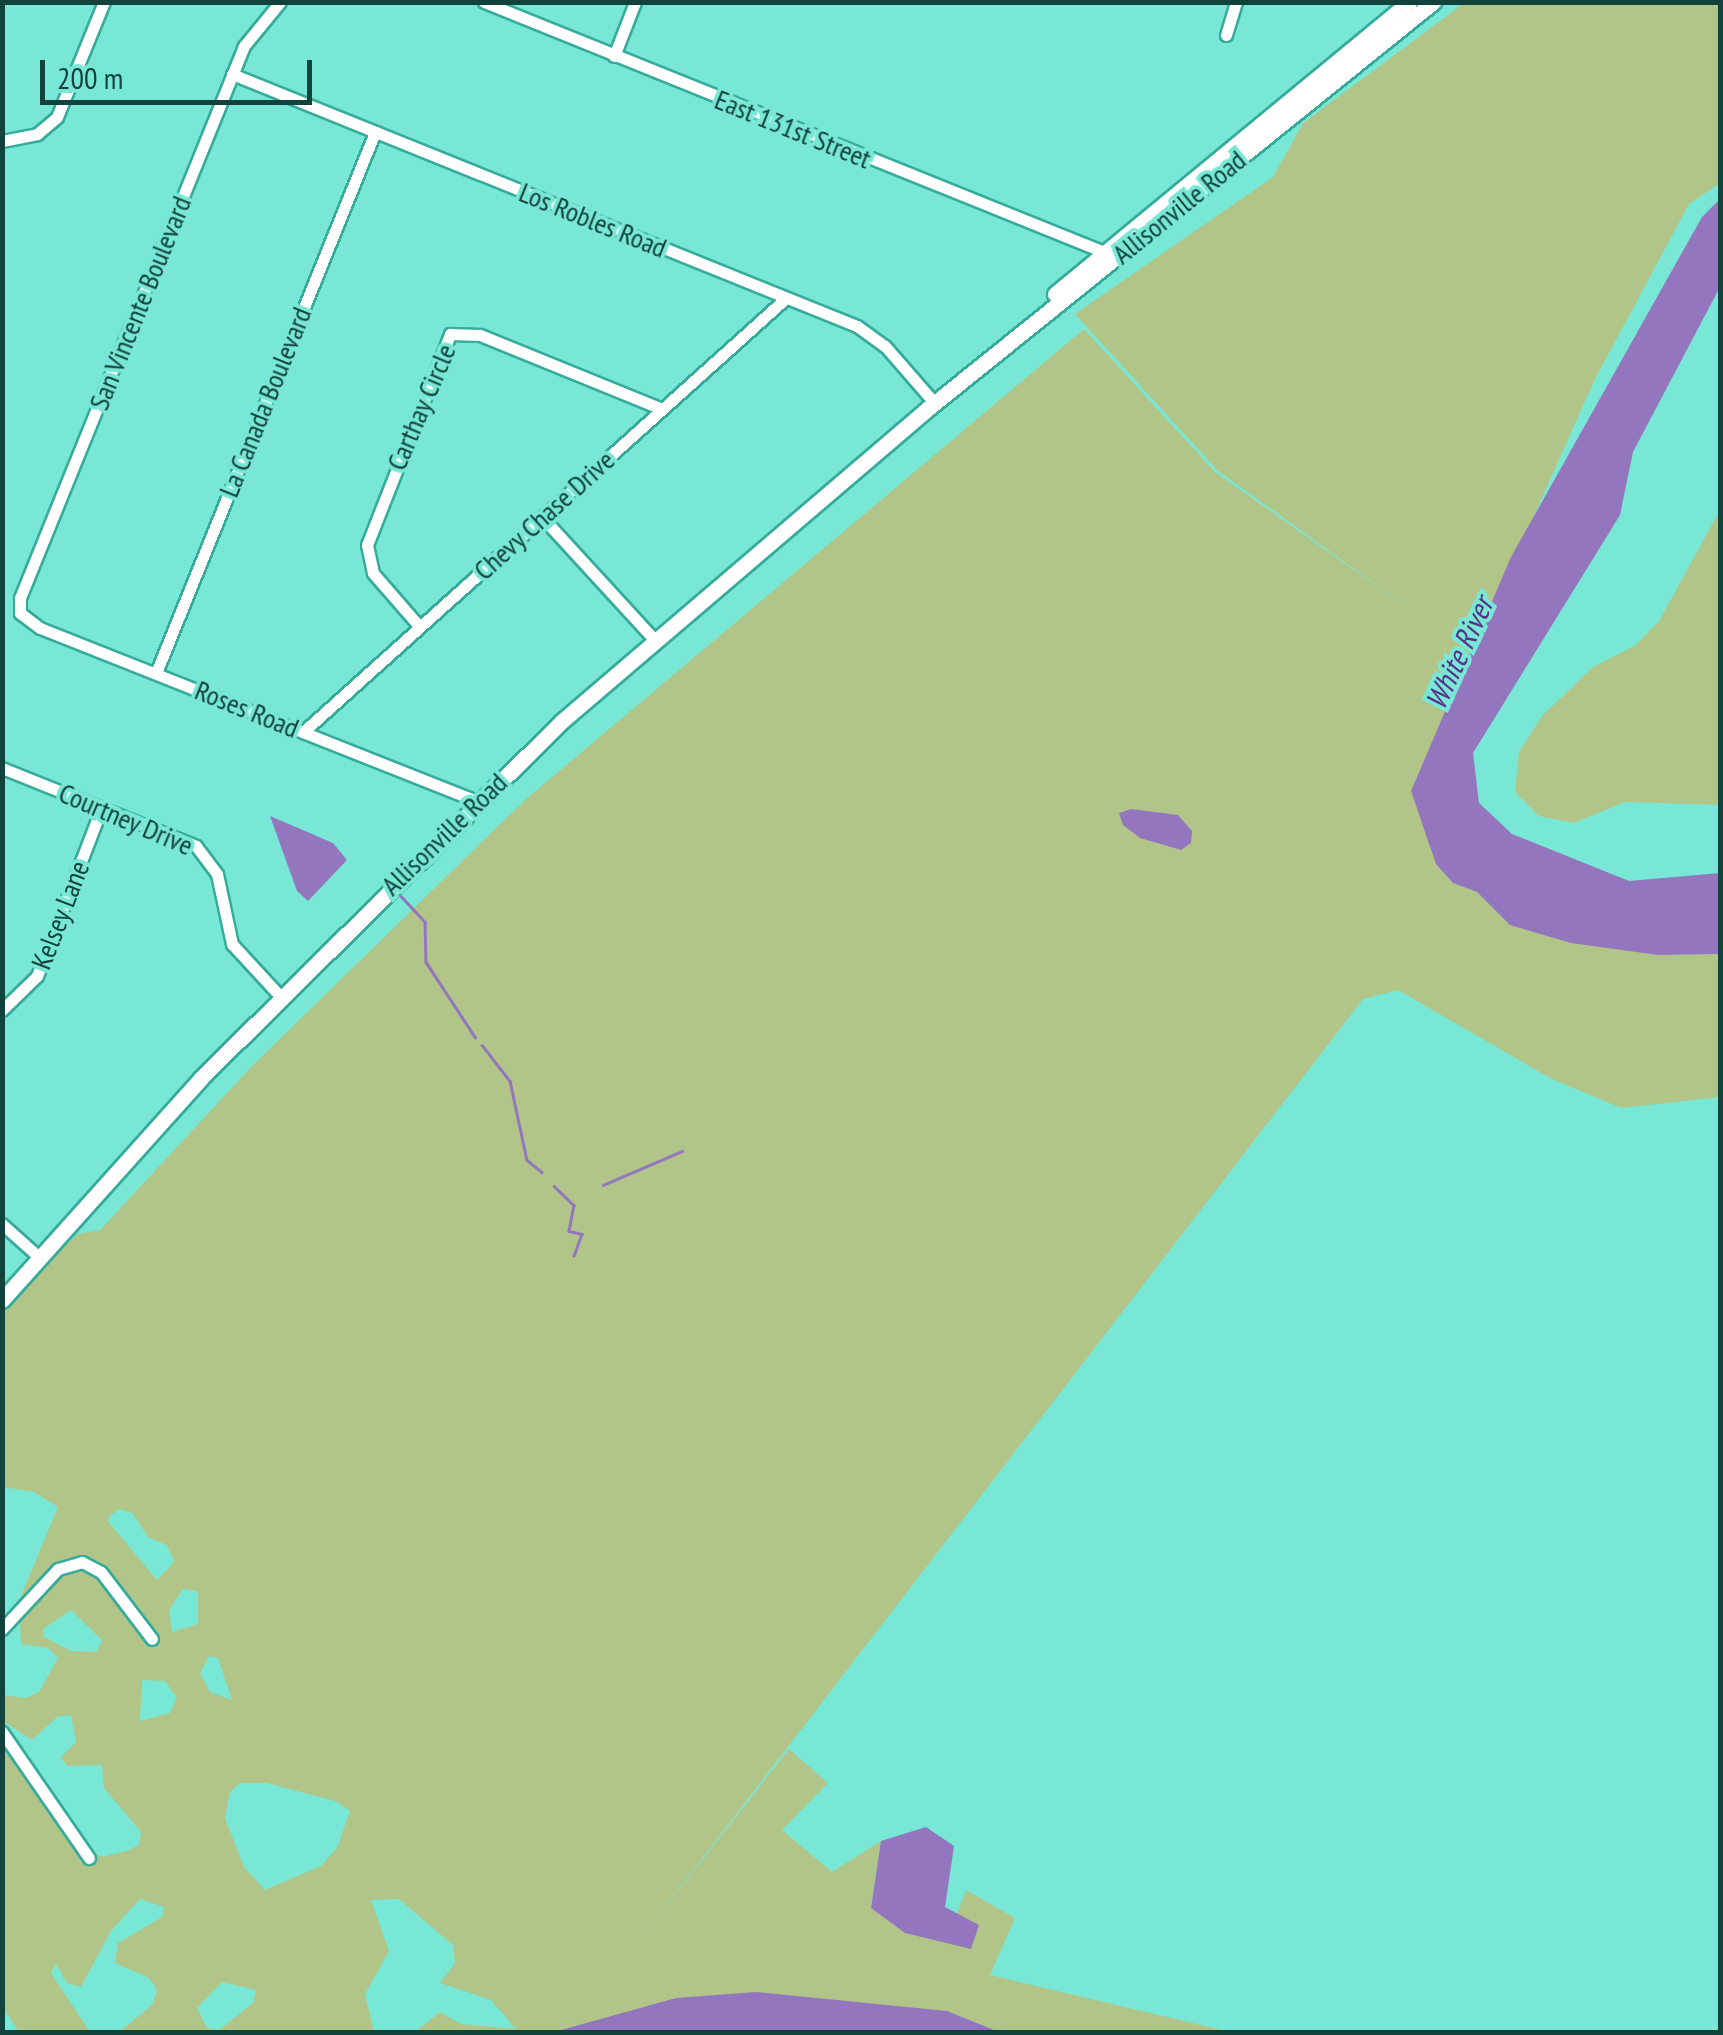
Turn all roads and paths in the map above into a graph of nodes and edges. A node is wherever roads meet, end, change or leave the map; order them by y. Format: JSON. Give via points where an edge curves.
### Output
{"nodes":[{"id":1,"x":104,"y":2,"type":"edge"},
{"id":2,"x":280,"y":2,"type":"edge"},
{"id":3,"x":484,"y":2,"type":"edge"},
{"id":4,"x":635,"y":2,"type":"edge"},
{"id":5,"x":1236,"y":2,"type":"edge"},
{"id":6,"x":1409,"y":2,"type":"edge"},
{"id":7,"x":1434,"y":2,"type":"edge"},
{"id":8,"x":1226,"y":35,"type":"dead end"},
{"id":9,"x":614,"y":56,"type":"junction"},
{"id":10,"x":232,"y":74,"type":"junction"},
{"id":11,"x":375,"y":132,"type":"junction"},
{"id":12,"x":2,"y":141,"type":"edge"},
{"id":13,"x":1104,"y":252,"type":"junction"},
{"id":14,"x":786,"y":298,"type":"junction"},
{"id":15,"x":928,"y":405,"type":"junction"},
{"id":16,"x":662,"y":410,"type":"junction"},
{"id":17,"x":542,"y":517,"type":"junction"},
{"id":18,"x":20,"y":613,"type":"joint"},
{"id":19,"x":419,"y":626,"type":"junction"},
{"id":20,"x":653,"y":638,"type":"junction"},
{"id":21,"x":156,"y":673,"type":"junction"},
{"id":22,"x":303,"y":732,"type":"junction"},
{"id":23,"x":2,"y":768,"type":"edge"},
{"id":24,"x":476,"y":801,"type":"junction"},
{"id":25,"x":102,"y":807,"type":"junction"},
{"id":26,"x":280,"y":996,"type":"junction"},
{"id":27,"x":2,"y":1010,"type":"edge"},
{"id":28,"x":2,"y":1224,"type":"edge"},
{"id":29,"x":40,"y":1258,"type":"junction"},
{"id":30,"x":2,"y":1300,"type":"edge"},
{"id":31,"x":2,"y":1629,"type":"edge"},
{"id":32,"x":152,"y":1639,"type":"dead end"},
{"id":33,"x":2,"y":1732,"type":"edge"},
{"id":34,"x":89,"y":1858,"type":"dead end"}],
"edges":[{"from":1,"to":12,"type":"street","via":[[57,116],[37,134]]},
{"from":2,"to":10,"type":"street","name":"San Vincente Boulevard","via":[[253,30]]},
{"from":3,"to":9,"type":"street","name":"East 131st Street"},
{"from":4,"to":9,"type":"street"},
{"from":5,"to":8,"type":"street"},
{"from":6,"to":13,"type":"main road","name":"Allisonville Road"},
{"from":7,"to":15,"type":"main road","name":"Allisonville Road"},
{"from":9,"to":13,"type":"street","name":"East 131st Street"},
{"from":10,"to":11,"type":"street","name":"Los Robles Road"},
{"from":10,"to":18,"type":"street","name":"San Vincente Boulevard","via":[[20,598]]},
{"from":11,"to":14,"type":"street","name":"Los Robles Road"},
{"from":11,"to":21,"type":"street","name":"La Canada Boulevard"},
{"from":13,"to":15,"type":"main road","name":"Allisonville Road"},
{"from":14,"to":15,"type":"street","name":"Los Robles Road","via":[[874,337]]},
{"from":14,"to":16,"type":"street","name":"Chevy Chase Drive"},
{"from":15,"to":20,"type":"main road","name":"Allisonville Road"},
{"from":16,"to":17,"type":"street","name":"Chevy Chase Drive"},
{"from":16,"to":19,"type":"street","name":"Carthay Circle","via":[[480,335],[450,334],[368,545],[374,573]]},
{"from":17,"to":19,"type":"street","name":"Chevy Chase Drive"},
{"from":17,"to":20,"type":"street"},
{"from":18,"to":21,"type":"street","name":"Roses Road","via":[[32,624]]},
{"from":19,"to":22,"type":"street","name":"Chevy Chase Drive"},
{"from":20,"to":24,"type":"main road","name":"Allisonville Road"},
{"from":21,"to":22,"type":"street","name":"Roses Road"},
{"from":22,"to":24,"type":"street","name":"Roses Road"},
{"from":23,"to":25,"type":"street","name":"Courtney Drive"},
{"from":24,"to":26,"type":"main road","name":"Allisonville Road"},
{"from":25,"to":26,"type":"street","name":"Courtney Drive","via":[[203,851],[216,874],[232,944]]},
{"from":25,"to":27,"type":"street","name":"Kelsey Lane","via":[[37,976],[18,1002]]},
{"from":26,"to":29,"type":"main road","name":"Allisonville Road"},
{"from":28,"to":29,"type":"street"},
{"from":29,"to":30,"type":"main road","name":"Allisonville Road"},
{"from":31,"to":32,"type":"street","via":[[58,1569],[82,1562],[101,1572]]},
{"from":33,"to":34,"type":"street"}]}
